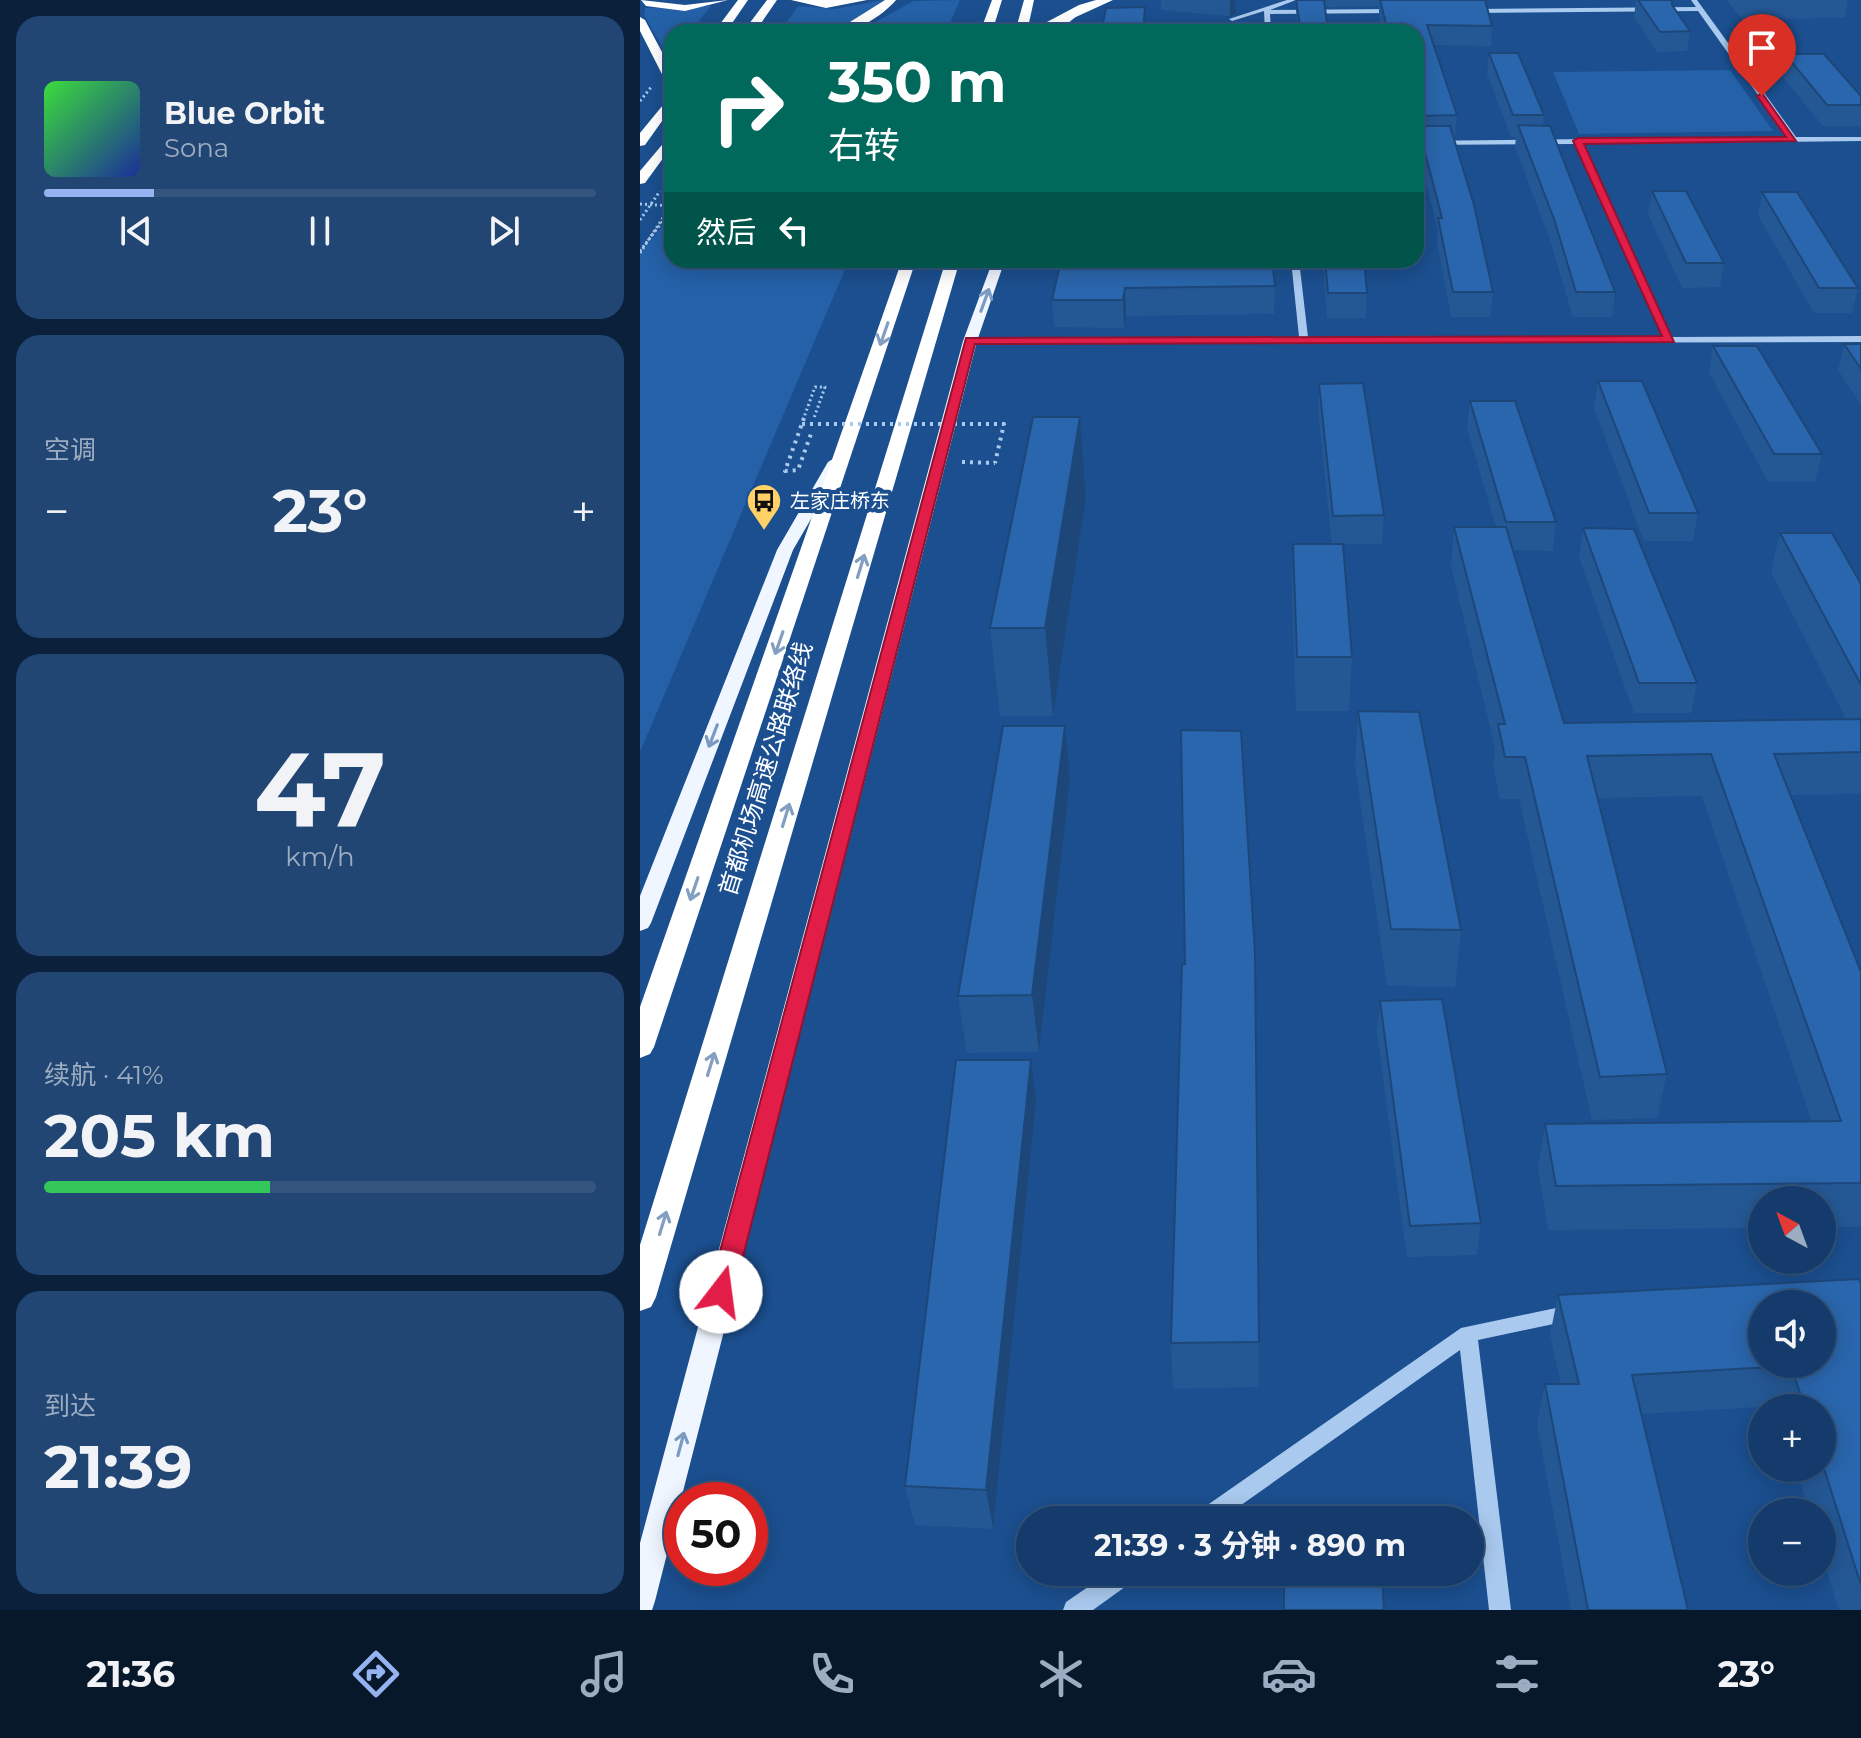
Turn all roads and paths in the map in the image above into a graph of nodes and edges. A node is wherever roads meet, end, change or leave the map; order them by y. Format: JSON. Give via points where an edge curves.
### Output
{"nodes":[{"id":1,"x":646,"y":0,"type":"edge"},
{"id":2,"x":723,"y":0,"type":"edge"},
{"id":3,"x":743,"y":0,"type":"edge"},
{"id":4,"x":772,"y":0,"type":"edge"},
{"id":5,"x":796,"y":0,"type":"edge"},
{"id":6,"x":862,"y":0,"type":"edge"},
{"id":7,"x":891,"y":0,"type":"edge"},
{"id":8,"x":997,"y":0,"type":"edge"},
{"id":9,"x":1029,"y":0,"type":"edge"},
{"id":10,"x":1108,"y":0,"type":"edge"},
{"id":11,"x":1293,"y":0,"type":"edge"},
{"id":12,"x":1694,"y":0,"type":"edge"},
{"id":13,"x":1083,"y":7,"type":"junction"},
{"id":14,"x":1700,"y":9,"type":"junction"},
{"id":15,"x":1267,"y":10,"type":"junction"},
{"id":16,"x":1409,"y":11,"type":"edge"},
{"id":17,"x":1456,"y":11,"type":"edge"},
{"id":18,"x":1232,"y":19,"type":"dead end"},
{"id":19,"x":640,"y":20,"type":"edge"},
{"id":20,"x":726,"y":24,"type":"edge"},
{"id":21,"x":755,"y":24,"type":"edge"},
{"id":22,"x":855,"y":24,"type":"edge"},
{"id":23,"x":989,"y":24,"type":"edge"},
{"id":24,"x":1023,"y":24,"type":"edge"},
{"id":25,"x":1050,"y":24,"type":"edge"},
{"id":26,"x":1062,"y":24,"type":"edge"},
{"id":27,"x":1268,"y":24,"type":"edge"},
{"id":28,"x":664,"y":66,"type":"edge"},
{"id":29,"x":664,"y":107,"type":"edge"},
{"id":30,"x":647,"y":126,"type":"edge"},
{"id":31,"x":1793,"y":139,"type":"junction"},
{"id":32,"x":1861,"y":139,"type":"edge"},
{"id":33,"x":1578,"y":141,"type":"junction"},
{"id":34,"x":640,"y":142,"type":"edge"},
{"id":35,"x":1424,"y":143,"type":"edge"},
{"id":36,"x":664,"y":148,"type":"edge"},
{"id":37,"x":640,"y":180,"type":"edge"},
{"id":38,"x":664,"y":185,"type":"dead end"},
{"id":39,"x":640,"y":204,"type":"edge"},
{"id":40,"x":664,"y":206,"type":"edge"},
{"id":41,"x":664,"y":218,"type":"edge"},
{"id":42,"x":640,"y":220,"type":"edge"},
{"id":43,"x":640,"y":252,"type":"edge"},
{"id":44,"x":906,"y":268,"type":"edge"},
{"id":45,"x":951,"y":268,"type":"edge"},
{"id":46,"x":996,"y":268,"type":"edge"},
{"id":47,"x":1296,"y":268,"type":"edge"},
{"id":48,"x":1861,"y":339,"type":"edge"},
{"id":49,"x":1669,"y":340,"type":"junction"},
{"id":50,"x":970,"y":341,"type":"junction"},
{"id":51,"x":1304,"y":341,"type":"junction"},
{"id":52,"x":814,"y":418,"type":"dead end"},
{"id":53,"x":802,"y":424,"type":"junction"},
{"id":54,"x":812,"y":431,"type":"dead end"},
{"id":55,"x":850,"y":437,"type":"junction"},
{"id":56,"x":941,"y":460,"type":"junction"},
{"id":57,"x":640,"y":923,"type":"edge"},
{"id":58,"x":640,"y":1047,"type":"edge"},
{"id":59,"x":640,"y":1297,"type":"edge"},
{"id":60,"x":1591,"y":1308,"type":"edge"},
{"id":61,"x":1468,"y":1334,"type":"junction"},
{"id":62,"x":1223,"y":1506,"type":"edge"},
{"id":63,"x":1108,"y":1586,"type":"edge"},
{"id":64,"x":640,"y":1601,"type":"edge"},
{"id":65,"x":1074,"y":1610,"type":"edge"},
{"id":66,"x":1500,"y":1610,"type":"edge"}],
"edges":[{"from":1,"to":2,"type":"highway","via":[[685,8]]},
{"from":3,"to":20,"type":"highway"},
{"from":4,"to":21,"type":"highway"},
{"from":5,"to":6,"type":"highway","via":[[826,5]]},
{"from":7,"to":22,"type":"highway"},
{"from":8,"to":23,"type":"highway"},
{"from":9,"to":24,"type":"highway"},
{"from":10,"to":13,"type":"highway"},
{"from":11,"to":15,"type":"street"},
{"from":12,"to":14,"type":"street"},
{"from":13,"to":25,"type":"highway"},
{"from":13,"to":26,"type":"main road"},
{"from":14,"to":17,"type":"street"},
{"from":14,"to":31,"type":"street"},
{"from":15,"to":16,"type":"street"},
{"from":15,"to":18,"type":"street"},
{"from":15,"to":27,"type":"street"},
{"from":19,"to":28,"type":"highway"},
{"from":29,"to":30,"type":"highway"},
{"from":30,"to":34,"type":"highway"},
{"from":31,"to":32,"type":"street"},
{"from":31,"to":33,"type":"street"},
{"from":33,"to":35,"type":"street"},
{"from":33,"to":49,"type":"street"},
{"from":36,"to":37,"type":"highway"},
{"from":38,"to":42,"type":"path"},
{"from":39,"to":40,"type":"path","bridge":true},
{"from":41,"to":43,"type":"path","bridge":true},
{"from":44,"to":55,"type":"highway","name":"首都机场高速公路联络线","one_way":true},
{"from":59,"to":45,"type":"highway","name":"首都机场高速公路联络线","one_way":true},
{"from":50,"to":46,"type":"main road","one_way":true},
{"from":47,"to":51,"type":"street"},
{"from":48,"to":49,"type":"street"},
{"from":49,"to":51,"type":"street"},
{"from":50,"to":51,"type":"street"},
{"from":50,"to":56,"type":"main road"},
{"from":52,"to":53,"type":"path","via":[[825,387],[815,387]]},
{"from":53,"to":54,"type":"path","via":[[785,471],[798,470]]},
{"from":53,"to":56,"type":"path","bridge":true,"via":[[1004,424],[995,463]]},
{"from":55,"to":57,"type":"main road","one_way":true,"via":[[785,550]]},
{"from":55,"to":58,"type":"highway","name":"首都机场高速公路联络线","one_way":true},
{"from":64,"to":56,"type":"main road","one_way":true},
{"from":60,"to":61,"type":"street"},
{"from":61,"to":62,"type":"street"},
{"from":61,"to":66,"type":"street"},
{"from":63,"to":65,"type":"street"}]}
